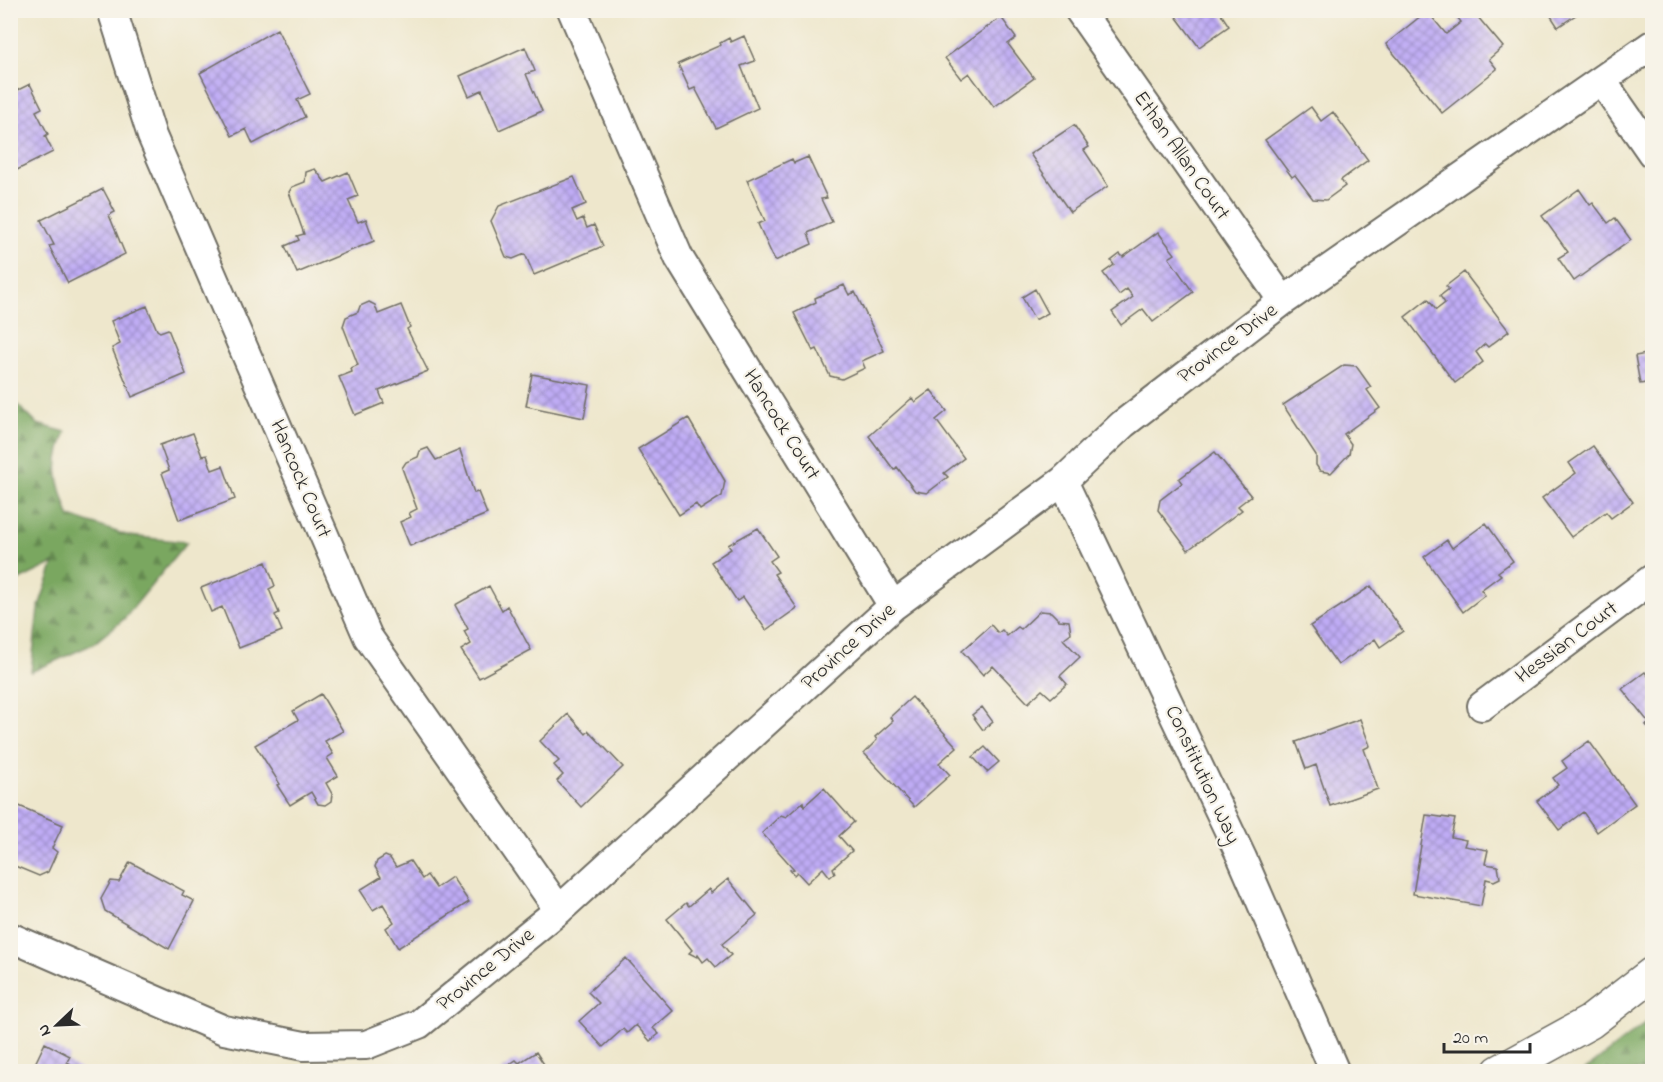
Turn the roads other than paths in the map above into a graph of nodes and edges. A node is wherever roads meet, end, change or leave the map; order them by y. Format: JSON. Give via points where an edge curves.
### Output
{"nodes":[{"id":1,"x":112,"y":10,"type":"edge"},
{"id":2,"x":573,"y":10,"type":"edge"},
{"id":3,"x":1079,"y":10,"type":"edge"},
{"id":4,"x":1653,"y":45,"type":"edge"},
{"id":5,"x":1602,"y":81,"type":"junction"},
{"id":6,"x":1653,"y":153,"type":"edge"},
{"id":7,"x":1283,"y":301,"type":"junction"},
{"id":8,"x":1063,"y":481,"type":"junction"},
{"id":9,"x":1653,"y":579,"type":"edge"},
{"id":10,"x":893,"y":606,"type":"junction"},
{"id":11,"x":1482,"y":706,"type":"dead end"},
{"id":12,"x":560,"y":910,"type":"junction"},
{"id":13,"x":10,"y":936,"type":"edge"},
{"id":14,"x":1653,"y":974,"type":"edge"},
{"id":15,"x":1335,"y":1071,"type":"edge"},
{"id":16,"x":1499,"y":1071,"type":"edge"}],
"edges":[{"from":1,"to":12,"type":"street","name":"Hancock Court","via":[[152,136],[368,638]]},
{"from":2,"to":10,"type":"street","name":"Hancock Court","via":[[679,258]]},
{"from":3,"to":7,"type":"street","name":"Ethan Allan Court"},
{"from":4,"to":5,"type":"street","name":"Province Drive"},
{"from":5,"to":6,"type":"street"},
{"from":5,"to":7,"type":"street","name":"Province Drive"},
{"from":7,"to":8,"type":"street","name":"Province Drive","via":[[1123,424]]},
{"from":8,"to":10,"type":"street","name":"Province Drive"},
{"from":8,"to":15,"type":"street","name":"Constitution Way","via":[[1242,858]]},
{"from":9,"to":11,"type":"street","name":"Hessian Court"},
{"from":10,"to":12,"type":"street","name":"Province Drive"},
{"from":12,"to":13,"type":"street","name":"Province Drive","via":[[419,1024],[366,1045],[304,1046],[224,1030]]},
{"from":14,"to":16,"type":"main road","via":[[1590,1022]]}]}
